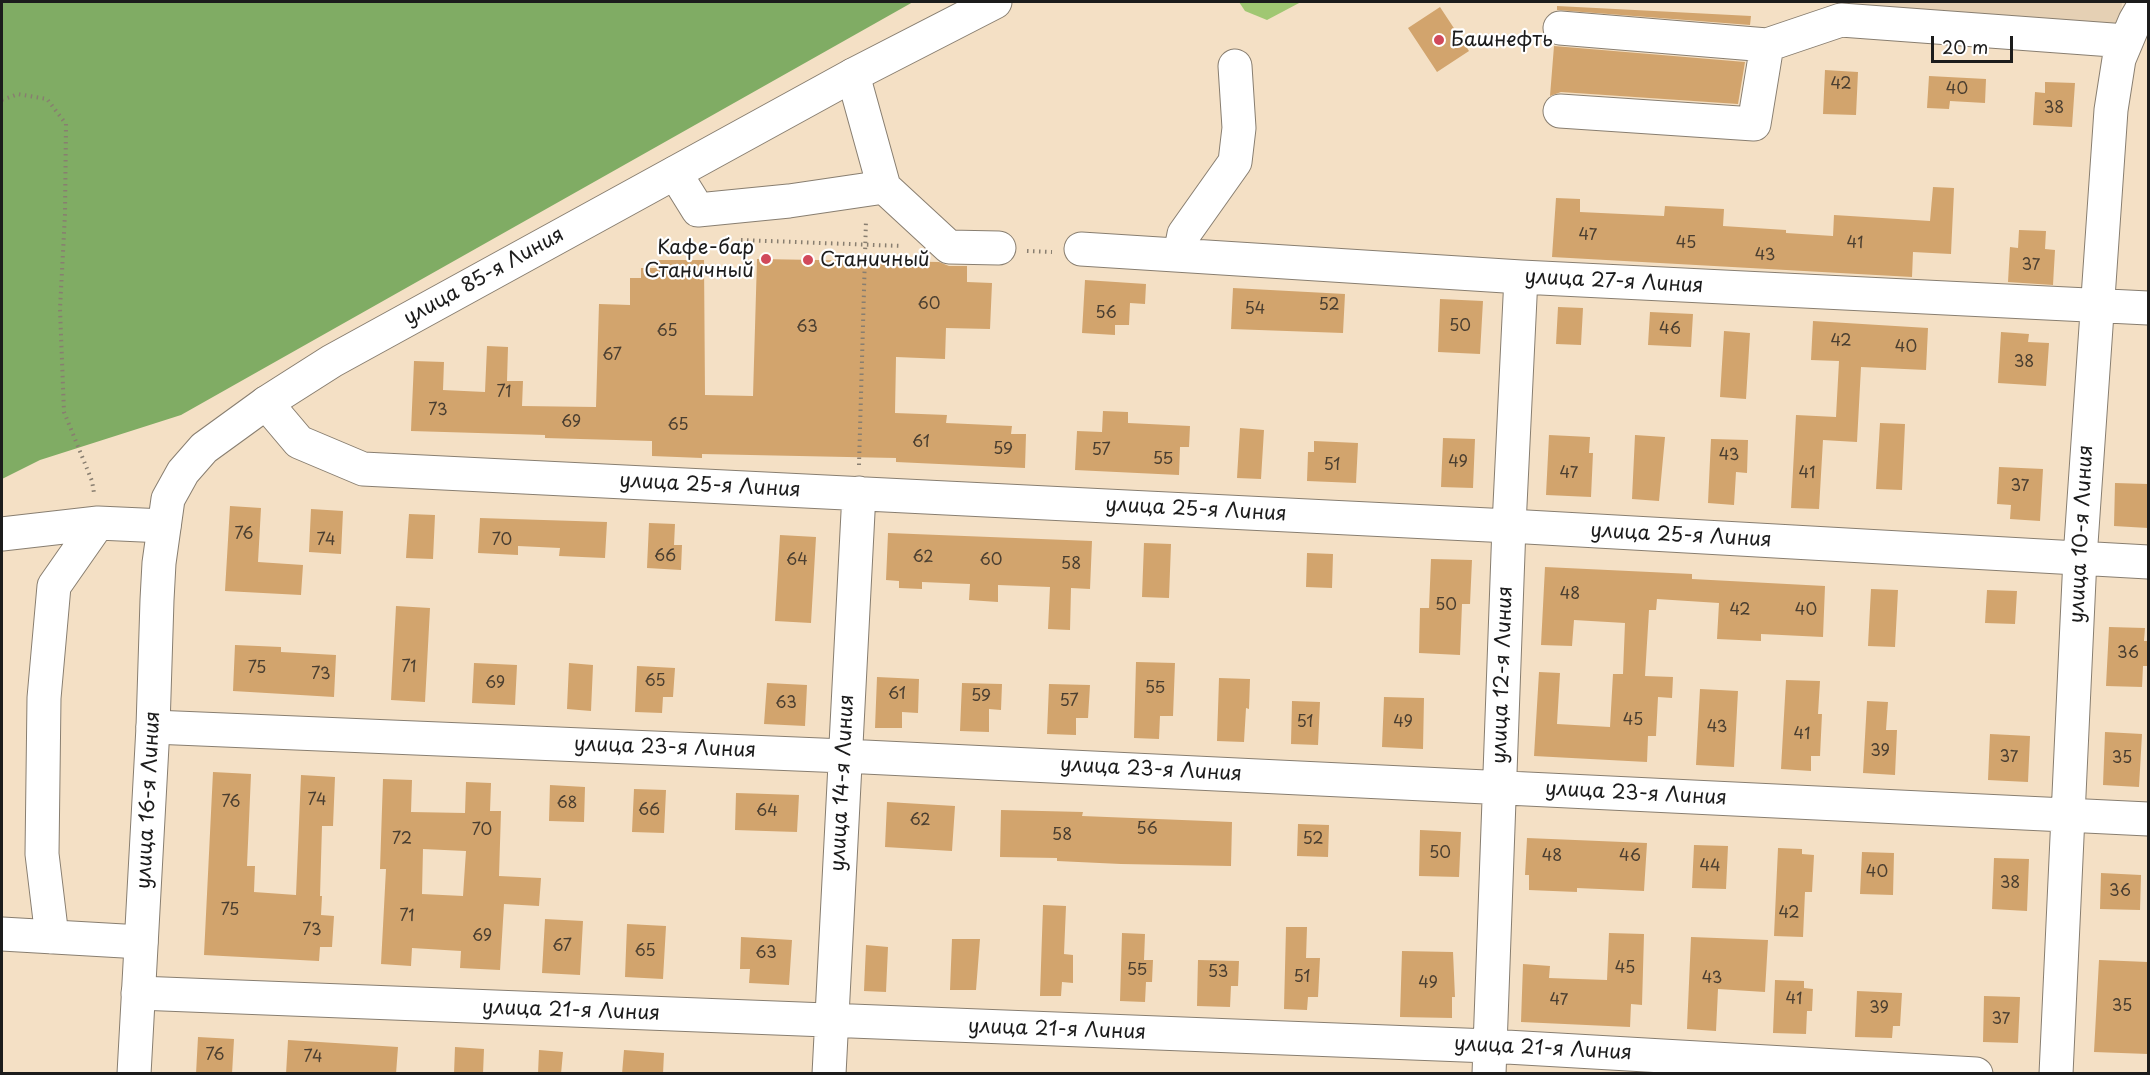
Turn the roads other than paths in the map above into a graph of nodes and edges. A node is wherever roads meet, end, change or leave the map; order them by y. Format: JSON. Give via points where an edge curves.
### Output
{"nodes":[{"id":1,"x":995,"y":2,"type":"edge"},
{"id":2,"x":2139,"y":21,"type":"edge"},
{"id":3,"x":1560,"y":28,"type":"dead end"},
{"id":4,"x":1767,"y":45,"type":"junction"},
{"id":5,"x":1235,"y":66,"type":"dead end"},
{"id":6,"x":853,"y":75,"type":"junction"},
{"id":7,"x":1560,"y":111,"type":"dead end"},
{"id":8,"x":675,"y":173,"type":"junction"},
{"id":9,"x":875,"y":188,"type":"junction"},
{"id":10,"x":999,"y":248,"type":"road end"},
{"id":11,"x":1081,"y":249,"type":"road end"},
{"id":12,"x":1180,"y":255,"type":"junction"},
{"id":13,"x":1521,"y":277,"type":"junction"},
{"id":14,"x":2096,"y":307,"type":"junction"},
{"id":15,"x":2148,"y":308,"type":"edge"},
{"id":16,"x":266,"y":403,"type":"junction"},
{"id":17,"x":859,"y":493,"type":"junction"},
{"id":18,"x":98,"y":523,"type":"junction"},
{"id":19,"x":164,"y":526,"type":"junction"},
{"id":20,"x":1509,"y":526,"type":"junction"},
{"id":21,"x":2,"y":534,"type":"edge"},
{"id":22,"x":2080,"y":558,"type":"junction"},
{"id":23,"x":2148,"y":562,"type":"edge"},
{"id":24,"x":153,"y":727,"type":"junction"},
{"id":25,"x":844,"y":756,"type":"junction"},
{"id":26,"x":1499,"y":787,"type":"junction"},
{"id":27,"x":2067,"y":815,"type":"junction"},
{"id":28,"x":2148,"y":819,"type":"edge"},
{"id":29,"x":2,"y":934,"type":"edge"},
{"id":30,"x":52,"y":937,"type":"junction"},
{"id":31,"x":141,"y":942,"type":"junction"},
{"id":32,"x":138,"y":993,"type":"junction"},
{"id":33,"x":832,"y":1021,"type":"junction"},
{"id":34,"x":1489,"y":1060,"type":"edge"},
{"id":35,"x":134,"y":1074,"type":"edge"},
{"id":36,"x":829,"y":1074,"type":"edge"},
{"id":37,"x":1976,"y":1074,"type":"edge"},
{"id":38,"x":2056,"y":1074,"type":"edge"}],
"edges":[{"from":1,"to":6,"type":"street","name":"улица 85-я Линия"},
{"from":2,"to":4,"type":"street","via":[[1841,20]]},
{"from":2,"to":14,"type":"street","name":"улица 10-я Линия","via":[[2119,59],[2111,110]]},
{"from":3,"to":4,"type":"street"},
{"from":4,"to":7,"type":"street","via":[[1754,124]]},
{"from":5,"to":12,"type":"street","via":[[1239,128],[1235,162],[1184,234]]},
{"from":6,"to":8,"type":"street","name":"улица 85-я Линия"},
{"from":6,"to":9,"type":"street"},
{"from":8,"to":9,"type":"street","via":[[698,210]]},
{"from":8,"to":16,"type":"street","name":"улица 85-я Линия","via":[[332,361]]},
{"from":9,"to":10,"type":"street","via":[[950,247]]},
{"from":11,"to":12,"type":"street","name":"улица 27-я Линия"},
{"from":12,"to":13,"type":"street","name":"улица 27-я Линия"},
{"from":13,"to":14,"type":"street","name":"улица 27-я Линия"},
{"from":13,"to":20,"type":"street","name":"улица 12-я Линия"},
{"from":14,"to":15,"type":"street","name":"улица 27-я Линия"},
{"from":14,"to":22,"type":"street","name":"улица 10-я Линия"},
{"from":16,"to":17,"type":"street","name":"улица 25-я Линия","via":[[299,442],[363,469]]},
{"from":16,"to":19,"type":"street","name":"улица 85-я Линия","via":[[204,448],[183,472],[168,499]]},
{"from":17,"to":20,"type":"street","name":"улица 25-я Линия"},
{"from":17,"to":25,"type":"street","name":"улица 14-я Линия"},
{"from":18,"to":19,"type":"street"},
{"from":18,"to":21,"type":"street"},
{"from":18,"to":30,"type":"street","via":[[54,586],[44,698],[42,854]]},
{"from":19,"to":24,"type":"street","name":"улица 16-я Линия"},
{"from":20,"to":22,"type":"street","name":"улица 25-я Линия"},
{"from":20,"to":26,"type":"street","name":"улица 12-я Линия"},
{"from":22,"to":23,"type":"street","name":"улица 25-я Линия"},
{"from":22,"to":27,"type":"street","name":"улица 10-я Линия"},
{"from":24,"to":25,"type":"street","name":"улица 23-я Линия"},
{"from":24,"to":31,"type":"street","name":"улица 16-я Линия"},
{"from":25,"to":26,"type":"street","name":"улица 23-я Линия"},
{"from":25,"to":33,"type":"street","name":"улица 14-я Линия"},
{"from":26,"to":27,"type":"street","name":"улица 23-я Линия"},
{"from":26,"to":34,"type":"street","name":"улица 12-я Линия"},
{"from":27,"to":28,"type":"street","name":"улица 23-я Линия"},
{"from":27,"to":38,"type":"street","name":"улица 10-я Линия"},
{"from":29,"to":30,"type":"street"},
{"from":30,"to":31,"type":"street"},
{"from":31,"to":32,"type":"street","name":"улица 16-я Линия"},
{"from":32,"to":33,"type":"street","name":"улица 21-я Линия"},
{"from":32,"to":35,"type":"street","name":"улица 16-я Линия"},
{"from":33,"to":34,"type":"street","name":"улица 21-я Линия"},
{"from":33,"to":36,"type":"street","name":"улица 14-я Линия"},
{"from":34,"to":37,"type":"street","name":"улица 21-я Линия"}]}
